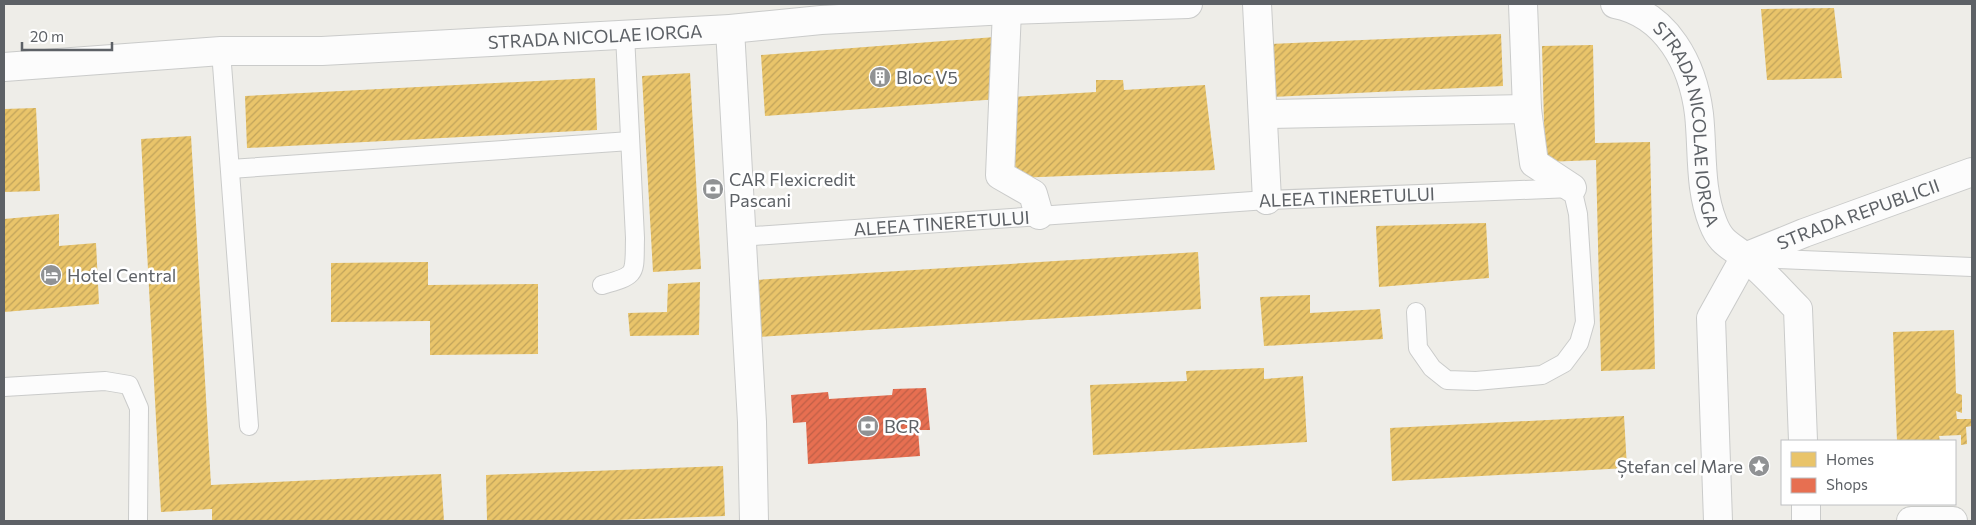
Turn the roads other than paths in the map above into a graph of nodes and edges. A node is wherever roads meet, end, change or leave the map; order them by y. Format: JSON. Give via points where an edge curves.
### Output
{"nodes":[{"id":1,"x":1188,"y":4,"type":"edge"},
{"id":2,"x":1257,"y":4,"type":"edge"},
{"id":3,"x":1523,"y":4,"type":"edge"},
{"id":4,"x":1615,"y":4,"type":"edge"},
{"id":5,"x":1007,"y":10,"type":"junction"},
{"id":6,"x":730,"y":29,"type":"junction"},
{"id":7,"x":625,"y":35,"type":"junction"},
{"id":8,"x":221,"y":51,"type":"junction"},
{"id":9,"x":4,"y":66,"type":"edge"},
{"id":10,"x":1527,"y":109,"type":"junction"},
{"id":11,"x":1264,"y":114,"type":"junction"},
{"id":12,"x":630,"y":141,"type":"junction"},
{"id":13,"x":230,"y":169,"type":"junction"},
{"id":14,"x":1972,"y":172,"type":"edge"},
{"id":15,"x":1572,"y":188,"type":"junction"},
{"id":16,"x":1267,"y":200,"type":"junction"},
{"id":17,"x":1038,"y":215,"type":"junction"},
{"id":18,"x":740,"y":237,"type":"junction"},
{"id":19,"x":1746,"y":257,"type":"junction"},
{"id":20,"x":1972,"y":267,"type":"edge"},
{"id":21,"x":602,"y":285,"type":"dead end"},
{"id":22,"x":1416,"y":312,"type":"dead end"},
{"id":23,"x":4,"y":387,"type":"edge"},
{"id":24,"x":249,"y":426,"type":"dead end"},
{"id":25,"x":1803,"y":440,"type":"edge"},
{"id":26,"x":1806,"y":505,"type":"edge"},
{"id":27,"x":138,"y":521,"type":"edge"},
{"id":28,"x":754,"y":521,"type":"edge"},
{"id":29,"x":1718,"y":521,"type":"edge"},
{"id":30,"x":1806,"y":521,"type":"edge"}],
"edges":[{"from":1,"to":5,"type":"street","name":"STRADA NICOLAE IORGA"},
{"from":2,"to":11,"type":"street"},
{"from":3,"to":10,"type":"street"},
{"from":4,"to":19,"type":"street","name":"STRADA NICOLAE IORGA","via":[[1649,18],[1666,31],[1680,53],[1695,91],[1704,194],[1713,225],[1726,245]]},
{"from":5,"to":6,"type":"street","name":"STRADA NICOLAE IORGA","via":[[821,20]]},
{"from":5,"to":17,"type":"street","via":[[1000,175],[1033,194]]},
{"from":6,"to":7,"type":"street","name":"STRADA NICOLAE IORGA"},
{"from":6,"to":18,"type":"street"},
{"from":7,"to":8,"type":"street","name":"STRADA NICOLAE IORGA","via":[[322,51]]},
{"from":7,"to":12,"type":"lane"},
{"from":8,"to":9,"type":"street","name":"STRADA NICOLAE IORGA"},
{"from":8,"to":13,"type":"lane"},
{"from":10,"to":11,"type":"street"},
{"from":10,"to":15,"type":"street","via":[[1534,163]]},
{"from":11,"to":16,"type":"street"},
{"from":12,"to":13,"type":"lane"},
{"from":12,"to":21,"type":"lane","via":[[634,268],[630,276]]},
{"from":13,"to":24,"type":"lane"},
{"from":14,"to":19,"type":"street","name":"STRADA REPUBLICII"},
{"from":15,"to":16,"type":"lane","name":"ALEEA TINERETULUI"},
{"from":15,"to":22,"type":"lane","via":[[1578,214],[1585,322],[1579,343],[1564,363],[1542,375],[1476,381],[1447,380],[1432,368],[1418,348]]},
{"from":16,"to":17,"type":"lane","name":"ALEEA TINERETULUI"},
{"from":17,"to":18,"type":"lane","name":"ALEEA TINERETULUI"},
{"from":18,"to":28,"type":"street","via":[[752,422]]},
{"from":19,"to":20,"type":"lane"},
{"from":19,"to":25,"type":"street","name":"STRADA NICOLAE IORGA","via":[[1798,309]]},
{"from":19,"to":29,"type":"street","via":[[1711,318]]},
{"from":23,"to":27,"type":"lane","via":[[105,381],[129,385],[139,408]]},
{"from":26,"to":30,"type":"street"}]}
